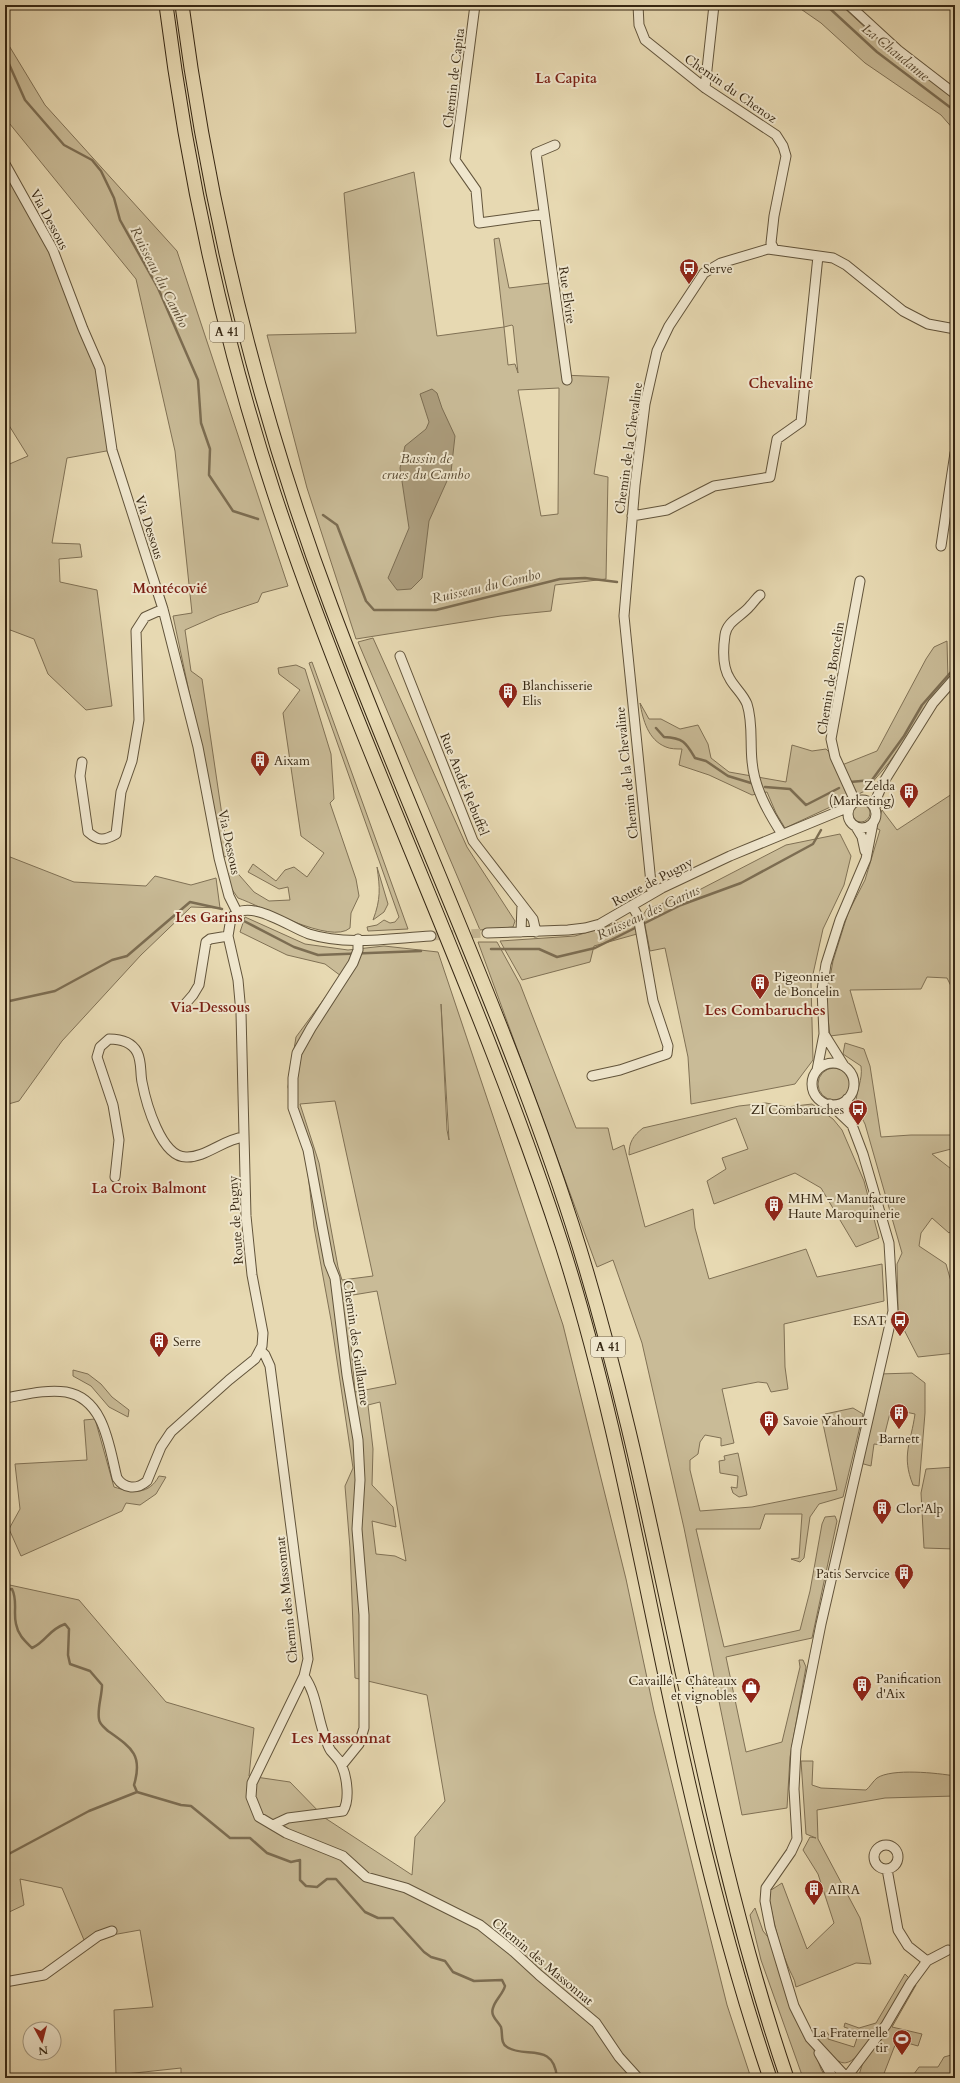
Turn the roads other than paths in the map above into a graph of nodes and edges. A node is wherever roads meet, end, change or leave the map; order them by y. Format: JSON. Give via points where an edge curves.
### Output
{"nodes":[{"id":1,"x":166,"y":5,"type":"edge"},
{"id":2,"x":182,"y":5,"type":"edge"},
{"id":3,"x":476,"y":5,"type":"edge"},
{"id":4,"x":638,"y":5,"type":"edge"},
{"id":5,"x":714,"y":5,"type":"edge"},
{"id":6,"x":849,"y":5,"type":"edge"},
{"id":7,"x":705,"y":88,"type":"junction"},
{"id":8,"x":955,"y":94,"type":"edge"},
{"id":9,"x":554,"y":145,"type":"dead end"},
{"id":10,"x":5,"y":164,"type":"edge"},
{"id":11,"x":544,"y":214,"type":"junction"},
{"id":12,"x":771,"y":247,"type":"junction"},
{"id":13,"x":818,"y":256,"type":"junction"},
{"id":14,"x":955,"y":329,"type":"edge"},
{"id":15,"x":567,"y":380,"type":"dead end"},
{"id":16,"x":955,"y":453,"type":"edge"},
{"id":17,"x":632,"y":516,"type":"junction"},
{"id":18,"x":941,"y":546,"type":"dead end"},
{"id":19,"x":860,"y":581,"type":"dead end"},
{"id":20,"x":760,"y":594,"type":"dead end"},
{"id":21,"x":163,"y":609,"type":"junction"},
{"id":22,"x":400,"y":656,"type":"dead end"},
{"id":23,"x":955,"y":678,"type":"edge"},
{"id":24,"x":82,"y":762,"type":"dead end"},
{"id":25,"x":883,"y":783,"type":"junction"},
{"id":26,"x":855,"y":802,"type":"junction"},
{"id":27,"x":875,"y":808,"type":"junction"},
{"id":28,"x":822,"y":819,"type":"junction"},
{"id":29,"x":873,"y":823,"type":"junction"},
{"id":30,"x":852,"y":824,"type":"junction"},
{"id":31,"x":782,"y":834,"type":"junction"},
{"id":32,"x":866,"y":859,"type":"junction"},
{"id":33,"x":652,"y":893,"type":"junction"},
{"id":34,"x":522,"y":905,"type":"junction"},
{"id":35,"x":632,"y":906,"type":"junction"},
{"id":36,"x":237,"y":912,"type":"junction"},
{"id":37,"x":521,"y":932,"type":"junction"},
{"id":38,"x":536,"y":932,"type":"junction"},
{"id":39,"x":487,"y":933,"type":"tunnel mouth"},
{"id":40,"x":228,"y":936,"type":"junction"},
{"id":41,"x":431,"y":936,"type":"tunnel mouth"},
{"id":42,"x":358,"y":939,"type":"junction"},
{"id":43,"x":186,"y":1003,"type":"dead end"},
{"id":44,"x":824,"y":1034,"type":"junction"},
{"id":45,"x":844,"y":1066,"type":"junction"},
{"id":46,"x":817,"y":1070,"type":"junction"},
{"id":47,"x":592,"y":1076,"type":"dead end"},
{"id":48,"x":847,"y":1099,"type":"junction"},
{"id":49,"x":830,"y":1104,"type":"junction"},
{"id":50,"x":852,"y":1125,"type":"junction"},
{"id":51,"x":244,"y":1137,"type":"junction"},
{"id":52,"x":115,"y":1177,"type":"dead end"},
{"id":53,"x":261,"y":1351,"type":"junction"},
{"id":54,"x":255,"y":1360,"type":"junction"},
{"id":55,"x":271,"y":1378,"type":"junction"},
{"id":56,"x":5,"y":1398,"type":"edge"},
{"id":57,"x":304,"y":1676,"type":"junction"},
{"id":58,"x":342,"y":1765,"type":"junction"},
{"id":59,"x":273,"y":1825,"type":"junction"},
{"id":60,"x":887,"y":1869,"type":"dead end"},
{"id":61,"x":112,"y":1931,"type":"dead end"},
{"id":62,"x":952,"y":1949,"type":"edge"},
{"id":63,"x":925,"y":1962,"type":"junction"},
{"id":64,"x":5,"y":1982,"type":"edge"},
{"id":65,"x":810,"y":2038,"type":"junction"},
{"id":66,"x":638,"y":2078,"type":"edge"},
{"id":67,"x":770,"y":2078,"type":"edge"},
{"id":68,"x":787,"y":2078,"type":"edge"},
{"id":69,"x":833,"y":2078,"type":"edge"},
{"id":70,"x":848,"y":2078,"type":"edge"}],
"edges":[{"from":1,"to":67,"type":"highway","number":"A 41","via":[[186,139],[207,244],[230,342],[274,492],[332,654],[504,1080],[548,1204],[579,1303],[623,1475],[710,1875]]},
{"from":2,"to":68,"type":"highway","number":"A 41","via":[[201,132],[221,232],[254,370],[287,480],[332,608],[521,1080],[562,1194],[596,1304],[641,1480],[725,1867],[749,1959]]},
{"from":3,"to":11,"type":"street","name":"Chemin de Capita","via":[[455,160],[476,190],[479,223]]},
{"from":4,"to":7,"type":"street","name":"Chemin du Chenoz","via":[[638,26],[645,40]]},
{"from":5,"to":7,"type":"street"},
{"from":6,"to":8,"type":"street","via":[[898,50]]},
{"from":7,"to":12,"type":"street","name":"Chemin du Chenoz","via":[[776,135],[783,146],[786,156],[774,216]]},
{"from":9,"to":11,"type":"street","name":"Rue Elvire","via":[[536,153]]},
{"from":10,"to":21,"type":"street","name":"Via Dessous","via":[[53,250],[100,368],[112,450]]},
{"from":11,"to":15,"type":"street","name":"Rue Elvire"},
{"from":12,"to":13,"type":"street","name":"Chemin de la Chevaline"},
{"from":12,"to":17,"type":"street","name":"Chemin de la Chevaline","via":[[721,263],[704,273],[669,326],[657,351],[645,404]]},
{"from":13,"to":14,"type":"street","name":"Chemin de la Chevaline","via":[[833,258],[846,265],[881,294],[921,321],[942,328]]},
{"from":13,"to":17,"type":"street","via":[[801,422],[776,439],[770,477],[714,486],[667,510]]},
{"from":16,"to":18,"type":"street"},
{"from":17,"to":33,"type":"street","name":"Chemin de la Chevaline","via":[[624,616]]},
{"from":19,"to":26,"type":"street","name":"Chemin de Boncelin","via":[[831,738],[835,757]]},
{"from":20,"to":31,"type":"street","via":[[728,626],[723,654],[730,680],[747,704],[752,764],[759,792]]},
{"from":21,"to":24,"type":"street","via":[[145,617],[136,630],[139,720],[132,761],[121,792],[116,834],[107,839],[97,839],[88,832],[80,776]]},
{"from":21,"to":36,"type":"street","name":"Via Dessous","via":[[198,747],[219,858],[229,896]]},
{"from":22,"to":34,"type":"street","name":"Rue André Rebuffel","via":[[473,841]]},
{"from":23,"to":25,"type":"street","name":"Route de Pugny","via":[[933,703]]},
{"from":25,"to":26,"type":"street","name":"Route de Pugny"},
{"from":25,"to":27,"type":"street","name":"Route de Pugny"},
{"from":26,"to":27,"type":"street","via":[[871,803]]},
{"from":26,"to":28,"type":"street","name":"Route de Pugny"},
{"from":26,"to":30,"type":"street","via":[[847,815]]},
{"from":27,"to":29,"type":"street","via":[[876,816]]},
{"from":28,"to":30,"type":"street","name":"Route de Pugny","via":[[834,818]]},
{"from":28,"to":31,"type":"street","name":"Route de Pugny"},
{"from":29,"to":30,"type":"street","via":[[866,828]]},
{"from":29,"to":32,"type":"street"},
{"from":30,"to":32,"type":"street","via":[[864,843]]},
{"from":31,"to":33,"type":"street","name":"Route de Pugny"},
{"from":32,"to":44,"type":"street","via":[[840,920],[826,964],[822,990]]},
{"from":33,"to":35,"type":"street","name":"Route de Pugny"},
{"from":34,"to":37,"type":"street"},
{"from":34,"to":38,"type":"street","name":"Rue André Rebuffel","via":[[533,919]]},
{"from":35,"to":38,"type":"street","name":"Route de Pugny","via":[[600,924],[585,928]]},
{"from":35,"to":47,"type":"street","via":[[638,916],[652,1001],[668,1046],[667,1054],[620,1070]]},
{"from":36,"to":40,"type":"street","name":"Route de Pugny","via":[[231,918]]},
{"from":36,"to":42,"type":"street","via":[[252,909],[309,934]]},
{"from":37,"to":38,"type":"street","name":"Route de Pugny"},
{"from":37,"to":39,"type":"street","name":"Route de Pugny"},
{"from":40,"to":43,"type":"street","via":[[206,942],[199,985]]},
{"from":40,"to":51,"type":"street","name":"Route de Pugny","via":[[240,994]]},
{"from":41,"to":42,"type":"street"},
{"from":42,"to":58,"type":"street","name":"Chemin des Guillaume","via":[[356,954],[297,1053],[292,1099],[308,1150],[329,1263],[335,1278],[358,1440],[360,1480],[357,1529],[364,1615],[364,1728],[359,1744]]},
{"from":44,"to":45,"type":"street"},
{"from":44,"to":46,"type":"street"},
{"from":45,"to":46,"type":"street","via":[[827,1064]]},
{"from":45,"to":48,"type":"street","via":[[851,1074],[854,1084]]},
{"from":46,"to":49,"type":"street","via":[[813,1080],[814,1092],[818,1098]]},
{"from":48,"to":49,"type":"street"},
{"from":48,"to":50,"type":"street"},
{"from":49,"to":50,"type":"street"},
{"from":50,"to":65,"type":"street","via":[[864,1154],[889,1243],[893,1310],[821,1624],[796,1749],[794,1789],[797,1839],[791,1852],[769,1882],[765,1894],[770,1927],[794,2006]]},
{"from":51,"to":52,"type":"street","via":[[235,1138],[197,1155],[186,1157],[175,1154],[165,1144],[149,1107],[137,1052],[129,1043],[120,1039],[109,1039],[100,1047],[97,1057],[113,1105],[119,1140]]},
{"from":51,"to":53,"type":"street","name":"Route de Pugny","via":[[248,1243],[263,1333]]},
{"from":53,"to":54,"type":"street","name":"Route de Pugny"},
{"from":53,"to":55,"type":"street","name":"Chemin des Massonnat","via":[[268,1359]]},
{"from":54,"to":55,"type":"street","via":[[265,1368]]},
{"from":54,"to":56,"type":"street","name":"Route de Pugny","via":[[171,1432],[147,1481],[138,1486],[128,1487],[120,1483],[104,1428],[87,1401],[65,1392]]},
{"from":55,"to":57,"type":"street","name":"Chemin des Massonnat","via":[[308,1660]]},
{"from":57,"to":58,"type":"street","via":[[309,1683],[319,1723],[328,1744]]},
{"from":57,"to":59,"type":"street","name":"Chemin des Massonnat","via":[[252,1783],[251,1798],[256,1812],[259,1817]]},
{"from":58,"to":59,"type":"street","via":[[347,1805],[343,1811],[288,1818]]},
{"from":59,"to":66,"type":"street","name":"Chemin des Massonnat","via":[[286,1833],[343,1856],[366,1877],[406,1888],[480,1925],[596,2023],[619,2057]]},
{"from":60,"to":63,"type":"street","via":[[898,1930],[908,1946]]},
{"from":61,"to":64,"type":"street","via":[[98,1936],[44,1975]]},
{"from":62,"to":63,"type":"street"},
{"from":63,"to":70,"type":"street","via":[[886,2025]]},
{"from":65,"to":69,"type":"street"},
{"from":65,"to":70,"type":"street"}]}
